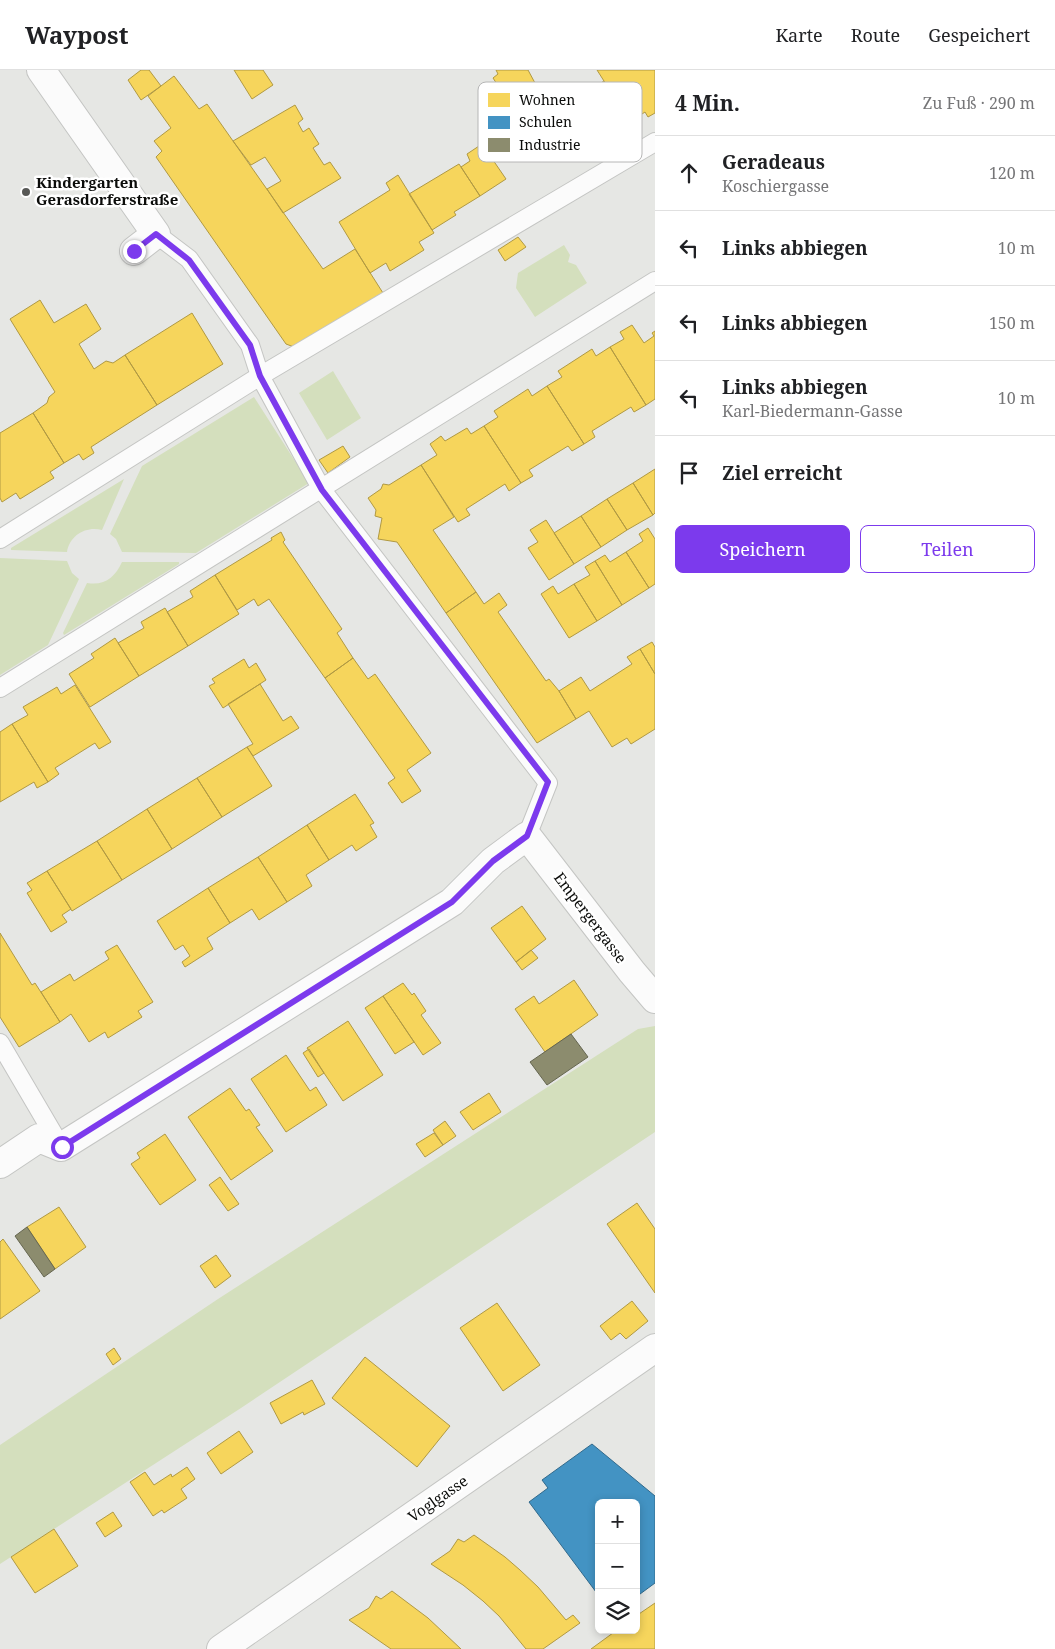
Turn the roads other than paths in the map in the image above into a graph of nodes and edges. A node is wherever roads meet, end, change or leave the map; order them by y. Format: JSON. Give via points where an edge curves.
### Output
{"nodes":[{"id":1,"x":41,"y":70,"type":"edge"},
{"id":2,"x":655,"y":142,"type":"edge"},
{"id":3,"x":642,"y":150,"type":"edge"},
{"id":4,"x":621,"y":162,"type":"edge"},
{"id":5,"x":156,"y":234,"type":"junction"},
{"id":6,"x":134,"y":251,"type":"dead end"},
{"id":7,"x":655,"y":281,"type":"edge"},
{"id":8,"x":260,"y":376,"type":"junction"},
{"id":9,"x":322,"y":490,"type":"junction"},
{"id":10,"x":0,"y":539,"type":"edge"},
{"id":11,"x":0,"y":688,"type":"edge"},
{"id":12,"x":527,"y":836,"type":"junction"},
{"id":13,"x":655,"y":999,"type":"edge"},
{"id":14,"x":0,"y":1043,"type":"edge"},
{"id":15,"x":62,"y":1147,"type":"junction"},
{"id":16,"x":0,"y":1164,"type":"edge"},
{"id":17,"x":655,"y":1348,"type":"edge"},
{"id":18,"x":221,"y":1649,"type":"edge"}],
"edges":[{"from":1,"to":5,"type":"street"},
{"from":2,"to":3,"type":"lane"},
{"from":4,"to":8,"type":"lane"},
{"from":5,"to":6,"type":"street"},
{"from":5,"to":8,"type":"lane","via":[[189,260],[250,345]]},
{"from":7,"to":9,"type":"lane"},
{"from":8,"to":9,"type":"lane"},
{"from":8,"to":10,"type":"lane"},
{"from":9,"to":11,"type":"lane"},
{"from":9,"to":12,"type":"lane","via":[[548,782]]},
{"from":12,"to":13,"type":"street","name":"Empergergasse"},
{"from":12,"to":15,"type":"street","via":[[493,861],[452,902]]},
{"from":14,"to":15,"type":"lane"},
{"from":15,"to":16,"type":"street","via":[[39,1138]]},
{"from":17,"to":18,"type":"street","name":"Voglgasse"}]}
